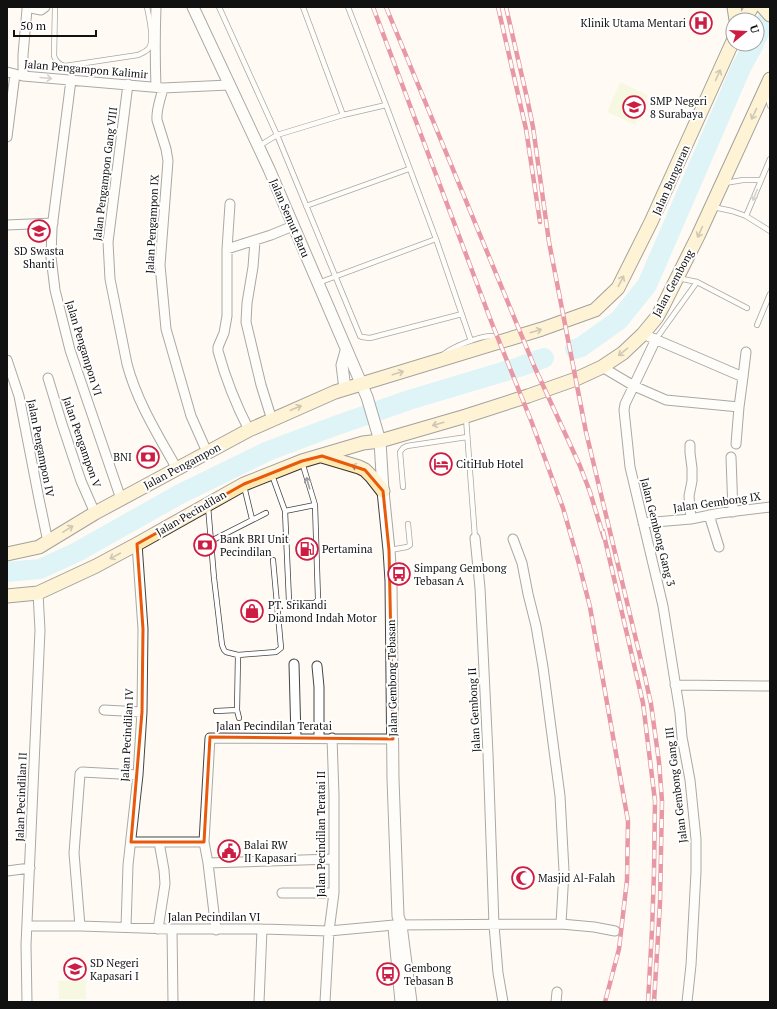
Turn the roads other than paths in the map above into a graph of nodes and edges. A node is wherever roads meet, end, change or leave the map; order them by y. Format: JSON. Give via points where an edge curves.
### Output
{"nodes":[{"id":1,"x":55,"y":7,"type":"edge"},
{"id":2,"x":147,"y":7,"type":"edge"},
{"id":3,"x":156,"y":7,"type":"edge"},
{"id":4,"x":193,"y":7,"type":"edge"},
{"id":5,"x":219,"y":7,"type":"edge"},
{"id":6,"x":303,"y":7,"type":"edge"},
{"id":7,"x":348,"y":7,"type":"edge"},
{"id":8,"x":44,"y":8,"type":"edge"},
{"id":9,"x":728,"y":52,"type":"edge"},
{"id":10,"x":15,"y":74,"type":"edge"},
{"id":11,"x":71,"y":80,"type":"junction"},
{"id":12,"x":128,"y":84,"type":"junction"},
{"id":13,"x":768,"y":84,"type":"edge"},
{"id":14,"x":229,"y":85,"type":"junction"},
{"id":15,"x":160,"y":87,"type":"junction"},
{"id":16,"x":386,"y":105,"type":"junction"},
{"id":17,"x":770,"y":106,"type":"edge"},
{"id":18,"x":343,"y":115,"type":"junction"},
{"id":19,"x":277,"y":135,"type":"junction"},
{"id":20,"x":7,"y":137,"type":"edge"},
{"id":21,"x":258,"y":146,"type":"junction"},
{"id":22,"x":770,"y":159,"type":"edge"},
{"id":23,"x":409,"y":169,"type":"junction"},
{"id":24,"x":761,"y":180,"type":"junction"},
{"id":25,"x":722,"y":184,"type":"junction"},
{"id":26,"x":230,"y":204,"type":"dead end"},
{"id":27,"x":306,"y":206,"type":"junction"},
{"id":28,"x":711,"y":207,"type":"junction"},
{"id":29,"x":746,"y":216,"type":"junction"},
{"id":30,"x":53,"y":223,"type":"junction"},
{"id":31,"x":7,"y":225,"type":"edge"},
{"id":32,"x":293,"y":226,"type":"junction"},
{"id":33,"x":770,"y":231,"type":"edge"},
{"id":34,"x":436,"y":239,"type":"junction"},
{"id":35,"x":255,"y":241,"type":"junction"},
{"id":36,"x":226,"y":249,"type":"junction"},
{"id":37,"x":335,"y":277,"type":"junction"},
{"id":38,"x":678,"y":278,"type":"junction"},
{"id":39,"x":697,"y":282,"type":"junction"},
{"id":40,"x":318,"y":283,"type":"junction"},
{"id":41,"x":770,"y":294,"type":"edge"},
{"id":42,"x":748,"y":308,"type":"dead end"},
{"id":43,"x":462,"y":314,"type":"junction"},
{"id":44,"x":757,"y":325,"type":"dead end"},
{"id":45,"x":643,"y":334,"type":"junction"},
{"id":46,"x":507,"y":340,"type":"junction"},
{"id":47,"x":656,"y":340,"type":"junction"},
{"id":48,"x":471,"y":341,"type":"junction"},
{"id":49,"x":346,"y":352,"type":"junction"},
{"id":50,"x":746,"y":352,"type":"dead end"},
{"id":51,"x":7,"y":360,"type":"edge"},
{"id":52,"x":434,"y":362,"type":"junction"},
{"id":53,"x":602,"y":367,"type":"junction"},
{"id":54,"x":743,"y":377,"type":"junction"},
{"id":55,"x":48,"y":378,"type":"dead end"},
{"id":56,"x":361,"y":384,"type":"junction"},
{"id":57,"x":634,"y":386,"type":"junction"},
{"id":58,"x":345,"y":389,"type":"junction"},
{"id":59,"x":739,"y":408,"type":"junction"},
{"id":60,"x":468,"y":415,"type":"junction"},
{"id":61,"x":483,"y":416,"type":"dead end"},
{"id":62,"x":272,"y":420,"type":"junction"},
{"id":63,"x":249,"y":430,"type":"junction"},
{"id":64,"x":467,"y":437,"type":"junction"},
{"id":65,"x":380,"y":441,"type":"junction"},
{"id":66,"x":736,"y":444,"type":"dead end"},
{"id":67,"x":690,"y":445,"type":"dead end"},
{"id":68,"x":207,"y":452,"type":"junction"},
{"id":69,"x":322,"y":456,"type":"junction"},
{"id":70,"x":731,"y":457,"type":"dead end"},
{"id":71,"x":302,"y":461,"type":"junction"},
{"id":72,"x":177,"y":469,"type":"junction"},
{"id":73,"x":271,"y":473,"type":"junction"},
{"id":74,"x":244,"y":484,"type":"junction"},
{"id":75,"x":403,"y":487,"type":"dead end"},
{"id":76,"x":383,"y":491,"type":"junction"},
{"id":77,"x":121,"y":499,"type":"junction"},
{"id":78,"x":208,"y":503,"type":"junction"},
{"id":79,"x":315,"y":506,"type":"junction"},
{"id":80,"x":770,"y":509,"type":"edge"},
{"id":81,"x":285,"y":511,"type":"junction"},
{"id":82,"x":733,"y":512,"type":"junction"},
{"id":83,"x":95,"y":513,"type":"junction"},
{"id":84,"x":266,"y":513,"type":"dead end"},
{"id":85,"x":710,"y":515,"type":"junction"},
{"id":86,"x":252,"y":519,"type":"junction"},
{"id":87,"x":691,"y":519,"type":"junction"},
{"id":88,"x":643,"y":523,"type":"junction"},
{"id":89,"x":408,"y":524,"type":"dead end"},
{"id":90,"x":476,"y":538,"type":"joint"},
{"id":91,"x":513,"y":539,"type":"dead end"},
{"id":92,"x":211,"y":540,"type":"junction"},
{"id":93,"x":48,"y":542,"type":"junction"},
{"id":94,"x":137,"y":544,"type":"junction"},
{"id":95,"x":719,"y":548,"type":"dead end"},
{"id":96,"x":389,"y":550,"type":"junction"},
{"id":97,"x":7,"y":554,"type":"edge"},
{"id":98,"x":274,"y":560,"type":"dead end"},
{"id":99,"x":38,"y":593,"type":"junction"},
{"id":100,"x":7,"y":596,"type":"edge"},
{"id":101,"x":238,"y":655,"type":"junction"},
{"id":102,"x":294,"y":664,"type":"dead end"},
{"id":103,"x":317,"y":666,"type":"dead end"},
{"id":104,"x":675,"y":685,"type":"junction"},
{"id":105,"x":770,"y":686,"type":"edge"},
{"id":106,"x":104,"y":710,"type":"dead end"},
{"id":107,"x":237,"y":710,"type":"junction"},
{"id":108,"x":216,"y":711,"type":"dead end"},
{"id":109,"x":142,"y":712,"type":"junction"},
{"id":110,"x":239,"y":718,"type":"dead end"},
{"id":111,"x":296,"y":738,"type":"junction"},
{"id":112,"x":319,"y":738,"type":"junction"},
{"id":113,"x":332,"y":738,"type":"junction"},
{"id":114,"x":393,"y":739,"type":"junction"},
{"id":115,"x":138,"y":775,"type":"junction"},
{"id":116,"x":131,"y":842,"type":"junction"},
{"id":117,"x":159,"y":842,"type":"junction"},
{"id":118,"x":204,"y":842,"type":"junction"},
{"id":119,"x":334,"y":859,"type":"junction"},
{"id":120,"x":208,"y":863,"type":"junction"},
{"id":121,"x":30,"y":868,"type":"junction"},
{"id":122,"x":7,"y":871,"type":"edge"},
{"id":123,"x":282,"y":893,"type":"dead end"},
{"id":124,"x":334,"y":893,"type":"junction"},
{"id":125,"x":398,"y":922,"type":"junction"},
{"id":126,"x":561,"y":924,"type":"junction"},
{"id":127,"x":494,"y":925,"type":"junction"},
{"id":128,"x":27,"y":926,"type":"junction"},
{"id":129,"x":80,"y":926,"type":"junction"},
{"id":130,"x":126,"y":927,"type":"junction"},
{"id":131,"x":158,"y":929,"type":"junction"},
{"id":132,"x":172,"y":929,"type":"junction"},
{"id":133,"x":262,"y":929,"type":"junction"},
{"id":134,"x":216,"y":930,"type":"junction"},
{"id":135,"x":615,"y":930,"type":"dead end"},
{"id":136,"x":329,"y":931,"type":"junction"},
{"id":137,"x":557,"y":992,"type":"dead end"},
{"id":138,"x":27,"y":1002,"type":"edge"},
{"id":139,"x":173,"y":1002,"type":"edge"},
{"id":140,"x":259,"y":1002,"type":"edge"},
{"id":141,"x":325,"y":1002,"type":"edge"},
{"id":142,"x":401,"y":1002,"type":"edge"},
{"id":143,"x":411,"y":1002,"type":"edge"},
{"id":144,"x":503,"y":1002,"type":"edge"},
{"id":145,"x":556,"y":1002,"type":"edge"},
{"id":146,"x":687,"y":1002,"type":"edge"}],
"edges":[{"from":1,"to":2,"type":"lane","via":[[54,56],[58,64],[65,66],[145,52],[150,48],[151,38]]},
{"from":3,"to":15,"type":"street","name":"Jalan Pengampon Kalimir","via":[[155,55]]},
{"from":4,"to":14,"type":"street","name":"Jalan Semut Baru"},
{"from":5,"to":19,"type":"lane"},
{"from":6,"to":18,"type":"lane"},
{"from":7,"to":16,"type":"lane"},
{"from":8,"to":10,"type":"street","via":[[28,9],[23,55]]},
{"from":46,"to":9,"type":"main road","name":"Jalan Bunguran","one_way":true,"via":[[594,310],[618,288],[652,222]]},
{"from":10,"to":11,"type":"street","name":"Jalan Pengampon Kalimir","one_way":true},
{"from":10,"to":20,"type":"street"},
{"from":11,"to":12,"type":"street","name":"Jalan Pengampon Kalimir"},
{"from":11,"to":30,"type":"street","name":"Jalan Pengampon VI"},
{"from":12,"to":15,"type":"street","name":"Jalan Pengampon Kalimir"},
{"from":12,"to":72,"type":"street","name":"Jalan Pengampon Gang VIII","via":[[108,242],[110,279],[126,364],[148,417]]},
{"from":13,"to":17,"type":"lane"},
{"from":13,"to":25,"type":"main road","name":"Jalan Gembong","one_way":true},
{"from":14,"to":15,"type":"street"},
{"from":14,"to":21,"type":"street","name":"Jalan Semut Baru"},
{"from":15,"to":68,"type":"street","name":"Jalan Pengampon IX","via":[[157,120],[168,161],[160,265],[166,329],[191,416]]},
{"from":16,"to":18,"type":"lane"},
{"from":16,"to":23,"type":"lane"},
{"from":18,"to":19,"type":"lane"},
{"from":19,"to":21,"type":"lane"},
{"from":19,"to":27,"type":"lane"},
{"from":21,"to":32,"type":"street","name":"Jalan Semut Baru"},
{"from":22,"to":24,"type":"lane"},
{"from":23,"to":27,"type":"lane"},
{"from":23,"to":34,"type":"lane"},
{"from":24,"to":25,"type":"lane"},
{"from":24,"to":29,"type":"lane","one_way":true},
{"from":25,"to":28,"type":"main road","name":"Jalan Gembong"},
{"from":26,"to":36,"type":"street"},
{"from":27,"to":37,"type":"lane"},
{"from":28,"to":29,"type":"lane"},
{"from":28,"to":38,"type":"main road","name":"Jalan Gembong","one_way":true},
{"from":29,"to":33,"type":"lane"},
{"from":30,"to":31,"type":"street"},
{"from":30,"to":77,"type":"street","name":"Jalan Pengampon VI","via":[[51,258],[55,290],[70,350]]},
{"from":32,"to":35,"type":"street"},
{"from":32,"to":40,"type":"street","name":"Jalan Semut Baru"},
{"from":34,"to":37,"type":"lane"},
{"from":34,"to":43,"type":"lane"},
{"from":35,"to":36,"type":"street"},
{"from":35,"to":62,"type":"street","via":[[246,303],[246,322],[260,384]]},
{"from":36,"to":63,"type":"street","via":[[227,316],[218,351],[229,389]]},
{"from":37,"to":40,"type":"lane"},
{"from":37,"to":43,"type":"lane","via":[[362,337],[370,338]]},
{"from":38,"to":39,"type":"lane"},
{"from":38,"to":45,"type":"main road","name":"Jalan Gembong","via":[[657,317]]},
{"from":39,"to":42,"type":"lane"},
{"from":39,"to":47,"type":"lane"},
{"from":40,"to":49,"type":"street","name":"Jalan Semut Baru"},
{"from":41,"to":44,"type":"lane"},
{"from":43,"to":48,"type":"lane"},
{"from":45,"to":47,"type":"street"},
{"from":45,"to":53,"type":"main road","name":"Jalan Gembong","one_way":true},
{"from":46,"to":48,"type":"lane","via":[[489,336]]},
{"from":46,"to":52,"type":"main road"},
{"from":47,"to":54,"type":"street"},
{"from":47,"to":57,"type":"street","name":"Jalan Gembong Gang 3"},
{"from":48,"to":52,"type":"lane","via":[[448,351]]},
{"from":49,"to":56,"type":"street","name":"Jalan Semut Baru"},
{"from":49,"to":58,"type":"street","via":[[342,364]]},
{"from":50,"to":54,"type":"street"},
{"from":51,"to":93,"type":"street","name":"Jalan Pengampon IV","via":[[19,396]]},
{"from":56,"to":52,"type":"main road","one_way":true},
{"from":53,"to":57,"type":"street"},
{"from":53,"to":60,"type":"main road","name":"Jalan Gembong","via":[[523,400]]},
{"from":54,"to":59,"type":"street"},
{"from":55,"to":83,"type":"street","name":"Jalan Pengampon V","via":[[81,481]]},
{"from":56,"to":58,"type":"main road","name":"Jalan Pengampon"},
{"from":56,"to":65,"type":"street","name":"Jalan Semut Baru"},
{"from":57,"to":59,"type":"street","via":[[666,400]]},
{"from":57,"to":88,"type":"street","name":"Jalan Gembong Gang 3","via":[[624,410],[630,467]]},
{"from":62,"to":58,"type":"main road","name":"Jalan Pengampon","one_way":true},
{"from":59,"to":66,"type":"street"},
{"from":60,"to":61,"type":"lane"},
{"from":60,"to":64,"type":"lane","name":"Jalan Gembong II"},
{"from":60,"to":65,"type":"main road","name":"Jalan Gembong","one_way":true},
{"from":62,"to":63,"type":"main road","name":"Jalan Pengampon"},
{"from":63,"to":68,"type":"main road","name":"Jalan Pengampon"},
{"from":64,"to":75,"type":"lane","via":[[403,448],[400,452]]},
{"from":64,"to":90,"type":"lane","name":"Jalan Gembong II"},
{"from":65,"to":69,"type":"main road","name":"Jalan Pecindilan","via":[[363,443]]},
{"from":65,"to":76,"type":"street","name":"Jalan Gembong Tebasan"},
{"from":67,"to":87,"type":"street"},
{"from":68,"to":72,"type":"main road","name":"Jalan Pengampon"},
{"from":69,"to":71,"type":"main road","name":"Jalan Pecindilan"},
{"from":76,"to":69,"type":"main road","one_way":true,"via":[[365,470]]},
{"from":70,"to":82,"type":"street"},
{"from":71,"to":73,"type":"main road","name":"Jalan Pecindilan"},
{"from":79,"to":71,"type":"lane","one_way":true},
{"from":72,"to":77,"type":"main road","name":"Jalan Pengampon"},
{"from":73,"to":74,"type":"main road","name":"Jalan Pecindilan"},
{"from":73,"to":81,"type":"lane"},
{"from":74,"to":78,"type":"main road","name":"Jalan Pecindilan"},
{"from":74,"to":86,"type":"lane"},
{"from":76,"to":96,"type":"street","name":"Jalan Gembong Tebasan"},
{"from":77,"to":83,"type":"main road","name":"Jalan Pengampon"},
{"from":78,"to":92,"type":"lane"},
{"from":78,"to":94,"type":"main road","name":"Jalan Pecindilan"},
{"from":79,"to":81,"type":"lane"},
{"from":79,"to":81,"type":"lane","via":[[318,599],[315,602],[291,603],[289,598]]},
{"from":80,"to":82,"type":"street","name":"Jalan Gembong IX"},
{"from":82,"to":85,"type":"street","name":"Jalan Gembong IX"},
{"from":93,"to":83,"type":"main road","name":"Jalan Pengampon","one_way":true},
{"from":84,"to":86,"type":"lane"},
{"from":85,"to":87,"type":"street","name":"Jalan Gembong IX"},
{"from":85,"to":95,"type":"street"},
{"from":86,"to":92,"type":"lane"},
{"from":87,"to":88,"type":"street","name":"Jalan Gembong IX"},
{"from":88,"to":104,"type":"street","name":"Jalan Gembong Gang 3","via":[[662,601]]},
{"from":89,"to":96,"type":"lane","via":[[410,545]]},
{"from":90,"to":127,"type":"street","name":"Jalan Gembong II"},
{"from":91,"to":126,"type":"street","via":[[522,563],[536,626],[560,796],[564,871]]},
{"from":92,"to":101,"type":"lane","via":[[223,648],[228,653]]},
{"from":93,"to":97,"type":"main road","name":"Jalan Pengampon","via":[[39,547]]},
{"from":94,"to":99,"type":"main road","name":"Jalan Pecindilan","one_way":true},
{"from":94,"to":109,"type":"street","name":"Jalan Pecindilan IV","via":[[143,629]]},
{"from":96,"to":114,"type":"street","name":"Jalan Gembong Tebasan"},
{"from":98,"to":101,"type":"lane","via":[[281,648],[276,652]]},
{"from":99,"to":100,"type":"main road","name":"Jalan Pecindilan"},
{"from":99,"to":121,"type":"street","name":"Jalan Pecindilan II","via":[[40,630]]},
{"from":101,"to":107,"type":"lane"},
{"from":102,"to":111,"type":"street"},
{"from":103,"to":112,"type":"street"},
{"from":104,"to":105,"type":"street"},
{"from":104,"to":146,"type":"street","name":"Jalan Gembong Gang III","via":[[690,780],[696,839]]},
{"from":106,"to":109,"type":"street"},
{"from":107,"to":108,"type":"lane"},
{"from":107,"to":110,"type":"lane"},
{"from":109,"to":115,"type":"street","name":"Jalan Pecindilan IV"},
{"from":111,"to":112,"type":"street","name":"Jalan Pecindilan Teratai"},
{"from":111,"to":118,"type":"street","name":"Jalan Pecindilan Teratai","via":[[210,738]]},
{"from":112,"to":113,"type":"street","name":"Jalan Pecindilan Teratai"},
{"from":113,"to":114,"type":"street","name":"Jalan Pecindilan Teratai"},
{"from":113,"to":119,"type":"street","name":"Jalan Pecindilan Teratai II"},
{"from":114,"to":125,"type":"street","name":"Jalan Gembong Tebasan"},
{"from":115,"to":116,"type":"street","name":"Jalan Pecindilan IV"},
{"from":115,"to":129,"type":"street","via":[[82,772],[80,774],[74,853]]},
{"from":116,"to":117,"type":"street"},
{"from":116,"to":130,"type":"street","name":"Jalan Pecindilan IV"},
{"from":117,"to":118,"type":"street"},
{"from":117,"to":131,"type":"street","via":[[165,884]]},
{"from":118,"to":120,"type":"street","name":"Jalan Pecindilan Teratai"},
{"from":119,"to":120,"type":"street"},
{"from":119,"to":124,"type":"street","name":"Jalan Pecindilan Teratai II"},
{"from":120,"to":134,"type":"street","name":"Jalan Pecindilan Teratai"},
{"from":121,"to":122,"type":"street"},
{"from":121,"to":128,"type":"street","name":"Jalan Pecindilan II"},
{"from":123,"to":124,"type":"street"},
{"from":124,"to":136,"type":"street","name":"Jalan Pecindilan Teratai II"},
{"from":125,"to":127,"type":"street","name":"Jalan Pecindilan VI"},
{"from":125,"to":136,"type":"street","name":"Jalan Pecindilan VI"},
{"from":125,"to":142,"type":"street","name":"Jalan Gembong Tebasan"},
{"from":125,"to":143,"type":"street","name":"Jalan Gembong Tebasan"},
{"from":126,"to":127,"type":"street","name":"Jalan Pecindilan VI"},
{"from":126,"to":135,"type":"street","name":"Jalan Pecindilan VI"},
{"from":127,"to":144,"type":"street","name":"Jalan Gembong II"},
{"from":128,"to":129,"type":"street","name":"Jalan Pecindilan VI"},
{"from":128,"to":138,"type":"street","name":"Jalan Pecindilan II"},
{"from":129,"to":130,"type":"street","name":"Jalan Pecindilan VI"},
{"from":130,"to":131,"type":"street","name":"Jalan Pecindilan VI"},
{"from":131,"to":132,"type":"street","name":"Jalan Pecindilan VI"},
{"from":132,"to":134,"type":"street","name":"Jalan Pecindilan VI"},
{"from":132,"to":139,"type":"street"},
{"from":133,"to":134,"type":"street","name":"Jalan Pecindilan VI"},
{"from":133,"to":136,"type":"street","name":"Jalan Pecindilan VI"},
{"from":133,"to":140,"type":"street"},
{"from":136,"to":141,"type":"street","name":"Jalan Pecindilan Teratai II"},
{"from":137,"to":145,"type":"street"}]}
